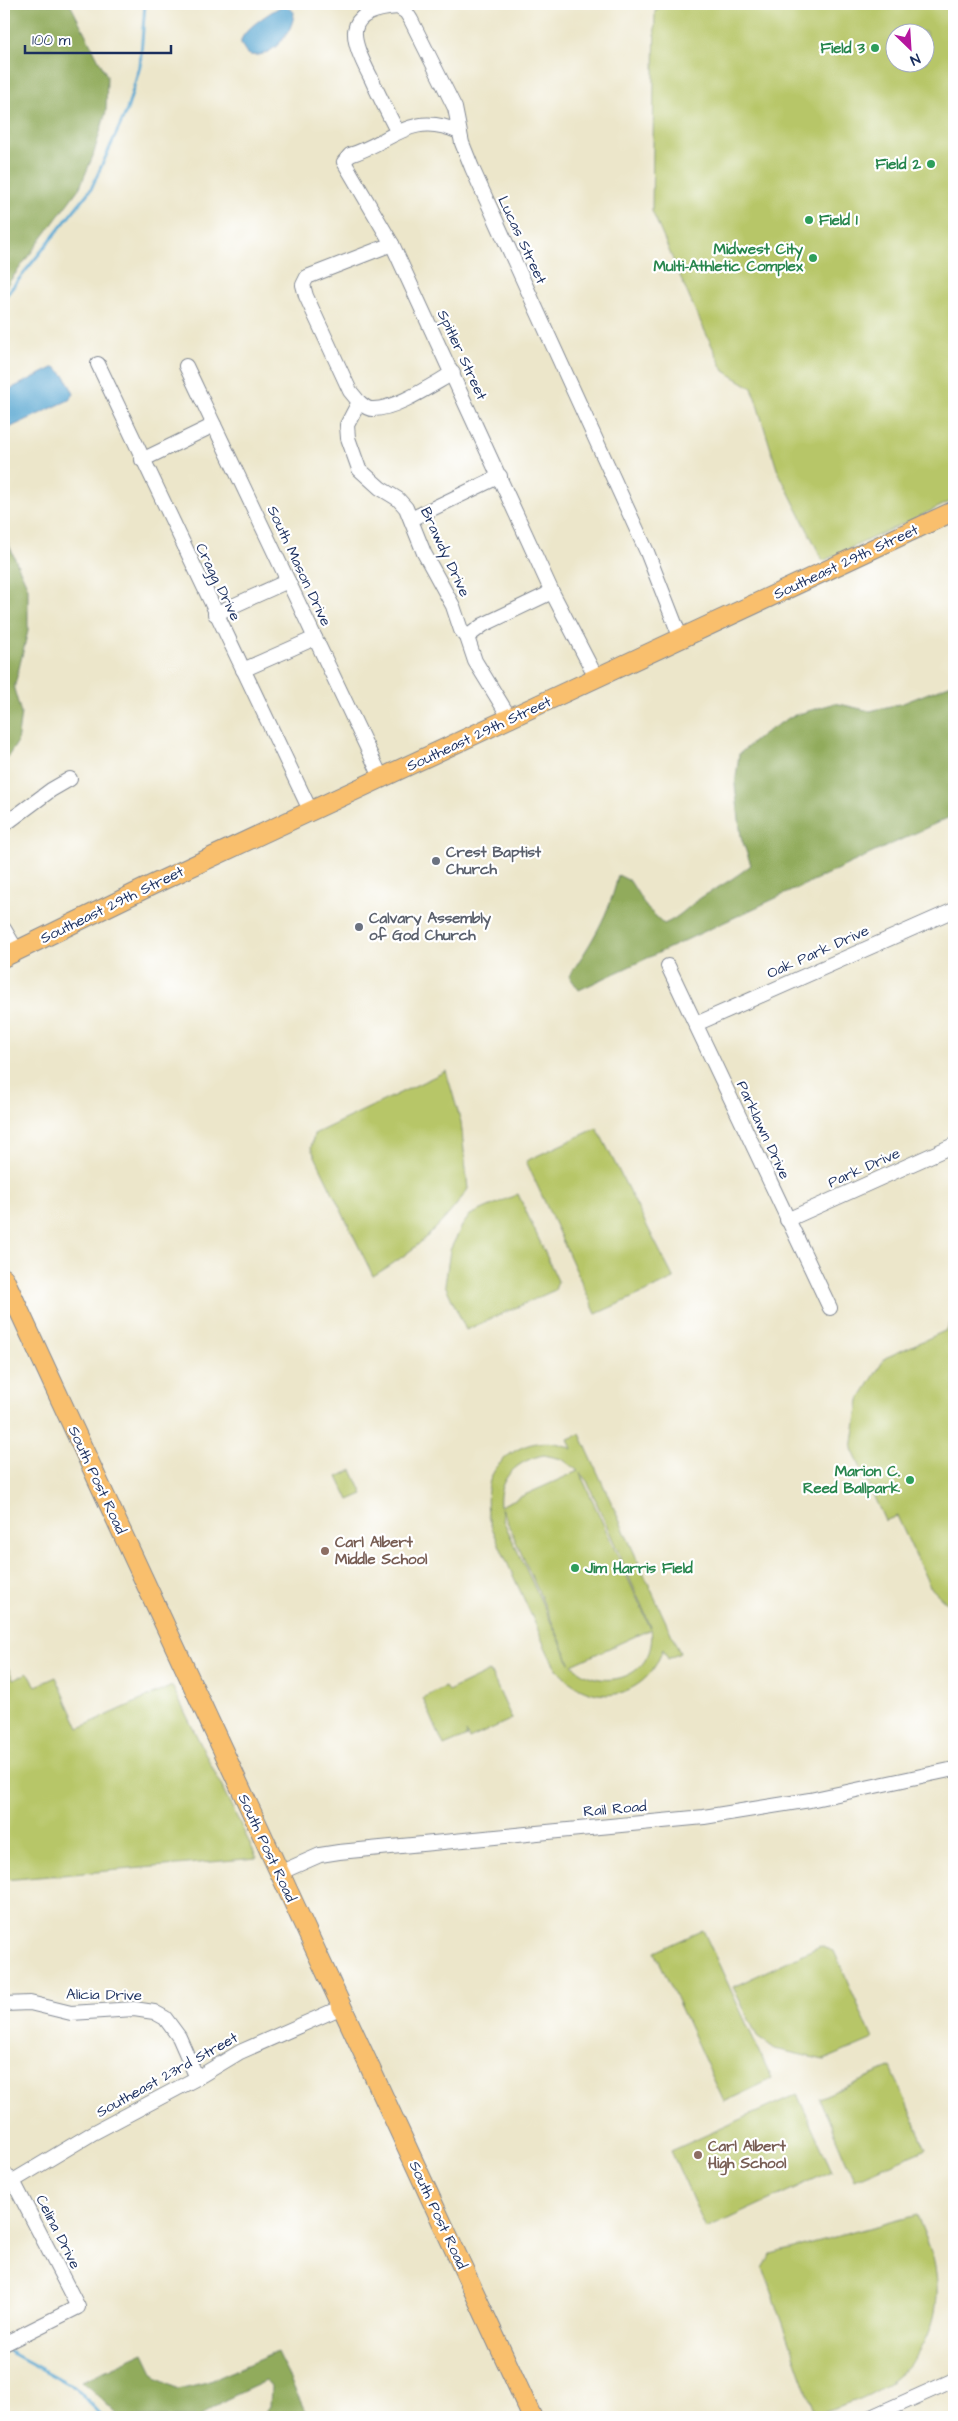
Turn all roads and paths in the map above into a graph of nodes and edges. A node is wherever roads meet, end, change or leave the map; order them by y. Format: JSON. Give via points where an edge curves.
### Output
{"nodes":[{"id":1,"x":396,"y":131,"type":"junction"},
{"id":2,"x":459,"y":132,"type":"junction"},
{"id":3,"x":392,"y":244,"type":"junction"},
{"id":4,"x":98,"y":364,"type":"dead end"},
{"id":5,"x":186,"y":366,"type":"dead end"},
{"id":6,"x":453,"y":374,"type":"junction"},
{"id":7,"x":358,"y":402,"type":"junction"},
{"id":8,"x":214,"y":425,"type":"junction"},
{"id":9,"x":142,"y":460,"type":"junction"},
{"id":10,"x":500,"y":476,"type":"junction"},
{"id":11,"x":954,"y":511,"type":"edge"},
{"id":12,"x":412,"y":519,"type":"junction"},
{"id":13,"x":288,"y":581,"type":"junction"},
{"id":14,"x":552,"y":592,"type":"junction"},
{"id":15,"x":215,"y":614,"type":"junction"},
{"id":16,"x":467,"y":637,"type":"junction"},
{"id":17,"x":315,"y":638,"type":"junction"},
{"id":18,"x":682,"y":639,"type":"junction"},
{"id":19,"x":243,"y":670,"type":"junction"},
{"id":20,"x":597,"y":679,"type":"junction"},
{"id":21,"x":511,"y":720,"type":"junction"},
{"id":22,"x":70,"y":779,"type":"dead end"},
{"id":23,"x":382,"y":780,"type":"junction"},
{"id":24,"x":311,"y":812,"type":"junction"},
{"id":25,"x":4,"y":825,"type":"edge"},
{"id":26,"x":954,"y":910,"type":"edge"},
{"id":27,"x":4,"y":928,"type":"edge"},
{"id":28,"x":10,"y":954,"type":"edge"},
{"id":29,"x":668,"y":966,"type":"dead end"},
{"id":30,"x":696,"y":1024,"type":"junction"},
{"id":31,"x":954,"y":1145,"type":"edge"},
{"id":32,"x":787,"y":1220,"type":"junction"},
{"id":33,"x":4,"y":1278,"type":"edge"},
{"id":34,"x":830,"y":1308,"type":"dead end"},
{"id":35,"x":954,"y":1769,"type":"edge"},
{"id":36,"x":279,"y":1873,"type":"junction"},
{"id":37,"x":4,"y":2004,"type":"edge"},
{"id":38,"x":342,"y":2007,"type":"junction"},
{"id":39,"x":197,"y":2078,"type":"junction"},
{"id":40,"x":8,"y":2177,"type":"edge"},
{"id":41,"x":4,"y":2344,"type":"edge"},
{"id":42,"x":954,"y":2380,"type":"edge"},
{"id":43,"x":532,"y":2417,"type":"edge"},
{"id":44,"x":872,"y":2417,"type":"edge"}],
"edges":[{"from":1,"to":2,"type":"street","name":"Spitler Street","via":[[416,124],[434,124]]},
{"from":1,"to":2,"type":"street","name":"Lucas Street","via":[[355,45],[353,33],[365,14],[398,7],[411,20],[455,108]]},
{"from":1,"to":3,"type":"street","name":"Spitler Street","via":[[350,155],[344,162]]},
{"from":2,"to":18,"type":"street","name":"Lucas Street","via":[[472,168],[647,552]]},
{"from":3,"to":6,"type":"street","name":"Spitler Street"},
{"from":3,"to":7,"type":"street","via":[[307,277],[303,285],[350,391]]},
{"from":4,"to":9,"type":"street","name":"Cragg Drive"},
{"from":5,"to":8,"type":"street","name":"South Mason Drive"},
{"from":6,"to":7,"type":"street","via":[[380,408],[370,409]]},
{"from":6,"to":10,"type":"street","name":"Spitler Street"},
{"from":7,"to":12,"type":"street","name":"Brawdy Drive","via":[[347,425],[356,463],[370,480],[398,499]]},
{"from":8,"to":9,"type":"street"},
{"from":8,"to":13,"type":"street","name":"South Mason Drive"},
{"from":9,"to":15,"type":"street","name":"Cragg Drive"},
{"from":10,"to":12,"type":"street"},
{"from":10,"to":14,"type":"street","name":"Spitler Street"},
{"from":11,"to":18,"type":"main road","name":"Southeast 29th Street"},
{"from":12,"to":16,"type":"street","name":"Brawdy Drive","via":[[424,553]]},
{"from":13,"to":15,"type":"street"},
{"from":13,"to":17,"type":"street","name":"South Mason Drive"},
{"from":14,"to":16,"type":"street"},
{"from":14,"to":20,"type":"street","name":"Spitler Street"},
{"from":15,"to":19,"type":"street","name":"Cragg Drive"},
{"from":16,"to":21,"type":"street","name":"Brawdy Drive","via":[[475,661]]},
{"from":17,"to":19,"type":"street"},
{"from":17,"to":23,"type":"street","name":"South Mason Drive"},
{"from":18,"to":20,"type":"main road","name":"Southeast 29th Street"},
{"from":19,"to":24,"type":"street","name":"Cragg Drive"},
{"from":20,"to":21,"type":"main road","name":"Southeast 29th Street"},
{"from":21,"to":23,"type":"main road","name":"Southeast 29th Street"},
{"from":22,"to":25,"type":"street"},
{"from":23,"to":24,"type":"main road","name":"Southeast 29th Street"},
{"from":24,"to":28,"type":"main road","name":"Southeast 29th Street"},
{"from":26,"to":30,"type":"street","name":"Oak Park Drive"},
{"from":27,"to":28,"type":"street"},
{"from":29,"to":30,"type":"street","name":"Parklawn Drive"},
{"from":30,"to":32,"type":"street","name":"Parklawn Drive"},
{"from":31,"to":32,"type":"street","name":"Park Drive"},
{"from":32,"to":34,"type":"street","name":"Parklawn Drive"},
{"from":33,"to":36,"type":"main road","name":"South Post Road"},
{"from":35,"to":36,"type":"street","name":"Rail Road","via":[[810,1800],[704,1817],[339,1852],[320,1855]]},
{"from":36,"to":38,"type":"main road","name":"South Post Road"},
{"from":37,"to":39,"type":"street","name":"Alicia Drive","via":[[30,2003],[71,2013],[134,2009],[154,2012],[165,2018],[179,2037]]},
{"from":38,"to":39,"type":"street","name":"Southeast 23rd Street","via":[[240,2052]]},
{"from":38,"to":43,"type":"main road","name":"South Post Road"},
{"from":39,"to":40,"type":"street","name":"Southeast 23rd Street"},
{"from":40,"to":41,"type":"street","name":"Celina Drive","via":[[78,2308]]},
{"from":42,"to":44,"type":"street"}]}
